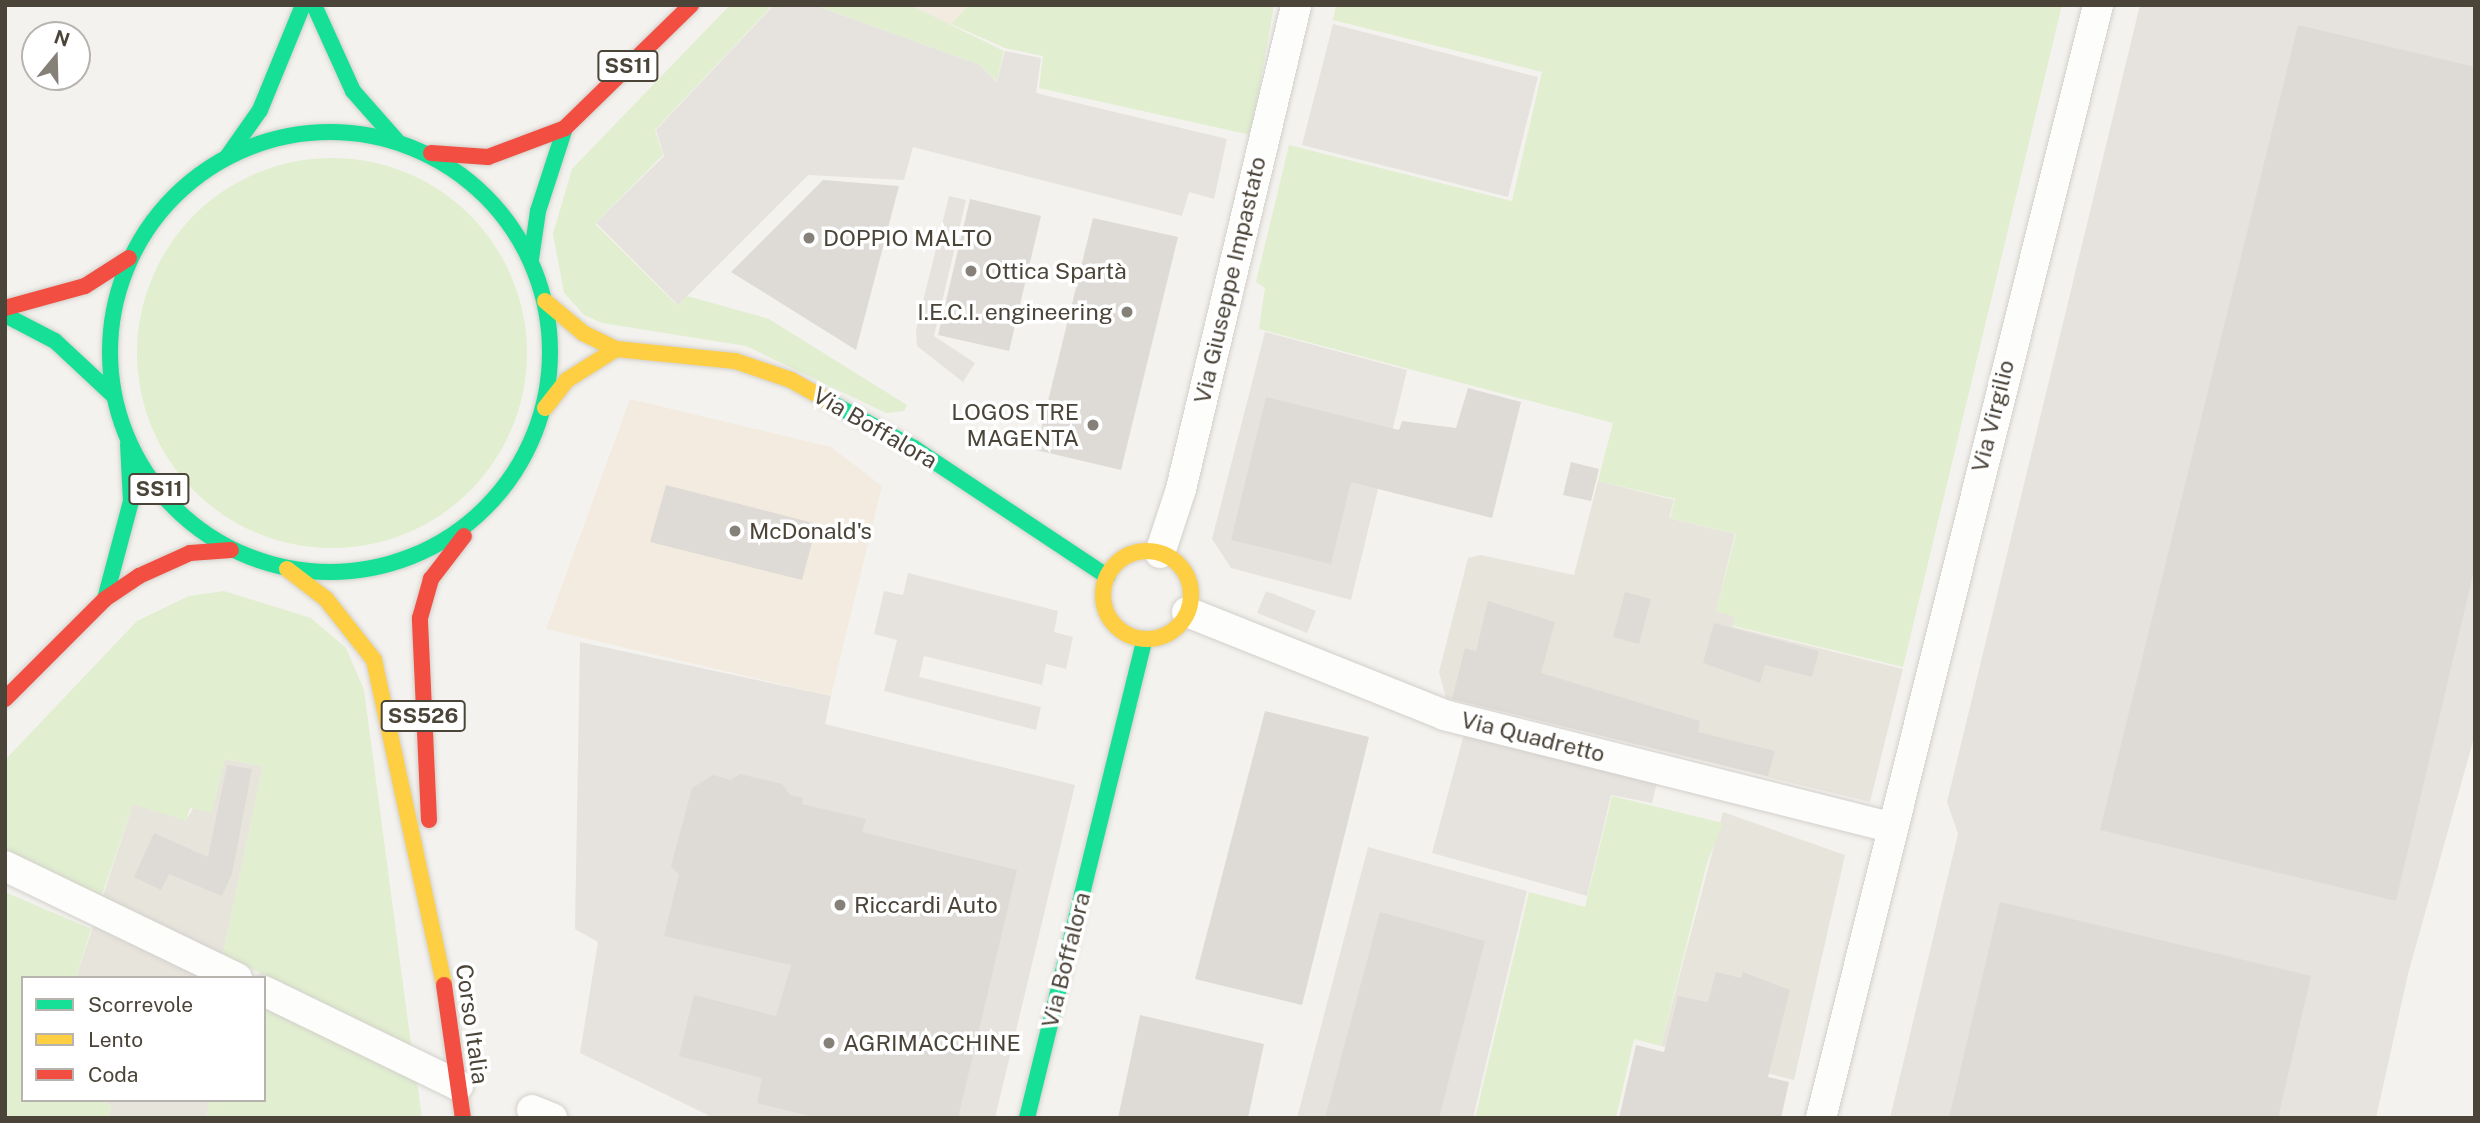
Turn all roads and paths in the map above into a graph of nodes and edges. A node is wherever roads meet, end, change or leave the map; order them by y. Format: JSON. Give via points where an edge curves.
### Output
{"nodes":[{"id":1,"x":303,"y":5,"type":"edge"},
{"id":2,"x":314,"y":5,"type":"edge"},
{"id":3,"x":691,"y":5,"type":"edge"},
{"id":4,"x":1296,"y":5,"type":"edge"},
{"id":5,"x":2098,"y":5,"type":"edge"},
{"id":6,"x":565,"y":128,"type":"junction"},
{"id":7,"x":398,"y":142,"type":"junction"},
{"id":8,"x":420,"y":150,"type":"junction"},
{"id":9,"x":227,"y":157,"type":"junction"},
{"id":10,"x":129,"y":258,"type":"junction"},
{"id":11,"x":531,"y":259,"type":"junction"},
{"id":12,"x":545,"y":301,"type":"junction"},
{"id":13,"x":5,"y":308,"type":"edge"},
{"id":14,"x":5,"y":315,"type":"edge"},
{"id":15,"x":616,"y":349,"type":"junction"},
{"id":16,"x":113,"y":395,"type":"junction"},
{"id":17,"x":545,"y":408,"type":"junction"},
{"id":18,"x":128,"y":443,"type":"junction"},
{"id":19,"x":482,"y":513,"type":"junction"},
{"id":20,"x":231,"y":550,"type":"junction"},
{"id":21,"x":1160,"y":553,"type":"junction"},
{"id":22,"x":287,"y":569,"type":"junction"},
{"id":23,"x":1107,"y":576,"type":"junction"},
{"id":24,"x":105,"y":599,"type":"junction"},
{"id":25,"x":1187,"y":612,"type":"junction"},
{"id":26,"x":1145,"y":639,"type":"junction"},
{"id":27,"x":5,"y":699,"type":"edge"},
{"id":28,"x":1891,"y":827,"type":"junction"},
{"id":29,"x":5,"y":866,"type":"edge"},
{"id":30,"x":437,"y":937,"type":"junction"},
{"id":31,"x":233,"y":976,"type":"edge"},
{"id":32,"x":266,"y":992,"type":"edge"},
{"id":33,"x":458,"y":1085,"type":"junction"},
{"id":34,"x":463,"y":1118,"type":"edge"},
{"id":35,"x":1027,"y":1118,"type":"edge"},
{"id":36,"x":1821,"y":1118,"type":"edge"}],
"edges":[{"from":1,"to":9,"type":"main road","via":[[260,110]]},
{"from":2,"to":7,"type":"main road","via":[[353,91]]},
{"from":3,"to":6,"type":"main road","number":"SS11"},
{"from":4,"to":21,"type":"street","name":"Via Giuseppe Impastato","via":[[1181,489]]},
{"from":5,"to":28,"type":"street","name":"Via Virgilio"},
{"from":6,"to":8,"type":"main road","via":[[488,157]]},
{"from":6,"to":11,"type":"main road","via":[[538,211]]},
{"from":7,"to":8,"type":"main road","number":"SS11"},
{"from":7,"to":9,"type":"main road","number":"SS11","via":[[340,132],[282,137]]},
{"from":8,"to":11,"type":"main road","number":"SS11","via":[[484,196]]},
{"from":9,"to":10,"type":"main road","number":"SS11","via":[[170,200]]},
{"from":10,"to":13,"type":"main road","via":[[85,286]]},
{"from":10,"to":16,"type":"main road","number":"SS11","via":[[110,325]]},
{"from":11,"to":12,"type":"main road","number":"SS11"},
{"from":12,"to":15,"type":"main road","name":"Via Boffalora","via":[[583,333]]},
{"from":12,"to":17,"type":"main road","number":"SS11","via":[[552,355]]},
{"from":14,"to":16,"type":"main road","via":[[55,341]]},
{"from":15,"to":17,"type":"main road","via":[[567,380]]},
{"from":15,"to":23,"type":"main road","name":"Via Boffalora","via":[[735,361],[791,380],[914,448]]},
{"from":16,"to":18,"type":"main road","number":"SS11"},
{"from":17,"to":19,"type":"main road","number":"SS11","via":[[521,465]]},
{"from":18,"to":20,"type":"main road","number":"SS11","via":[[171,505]]},
{"from":18,"to":24,"type":"main road","via":[[131,501]]},
{"from":19,"to":22,"type":"main road","number":"SS11","via":[[424,553],[357,572]]},
{"from":19,"to":30,"type":"main road","number":"SS526","via":[[431,579],[420,618]]},
{"from":20,"to":22,"type":"main road","number":"SS11"},
{"from":20,"to":24,"type":"main road","via":[[190,553],[138,576]]},
{"from":21,"to":23,"type":"main road","via":[[1134,553]]},
{"from":21,"to":25,"type":"main road","via":[[1188,581]]},
{"from":22,"to":30,"type":"main road","number":"SS526","via":[[326,599],[374,660]]},
{"from":23,"to":26,"type":"main road","via":[[1103,593],[1109,617],[1128,635]]},
{"from":24,"to":27,"type":"main road"},
{"from":25,"to":26,"type":"main road","via":[[1167,634]]},
{"from":25,"to":28,"type":"street","name":"Via Quadretto","via":[[1444,715]]},
{"from":26,"to":35,"type":"main road","name":"Via Boffalora"},
{"from":28,"to":36,"type":"street","name":"Via Virgilio"},
{"from":29,"to":31,"type":"street"},
{"from":30,"to":33,"type":"main road","name":"Corso Italia","number":"SS526"},
{"from":32,"to":33,"type":"street"},
{"from":33,"to":34,"type":"main road","name":"Corso Italia","number":"SS526"}]}
